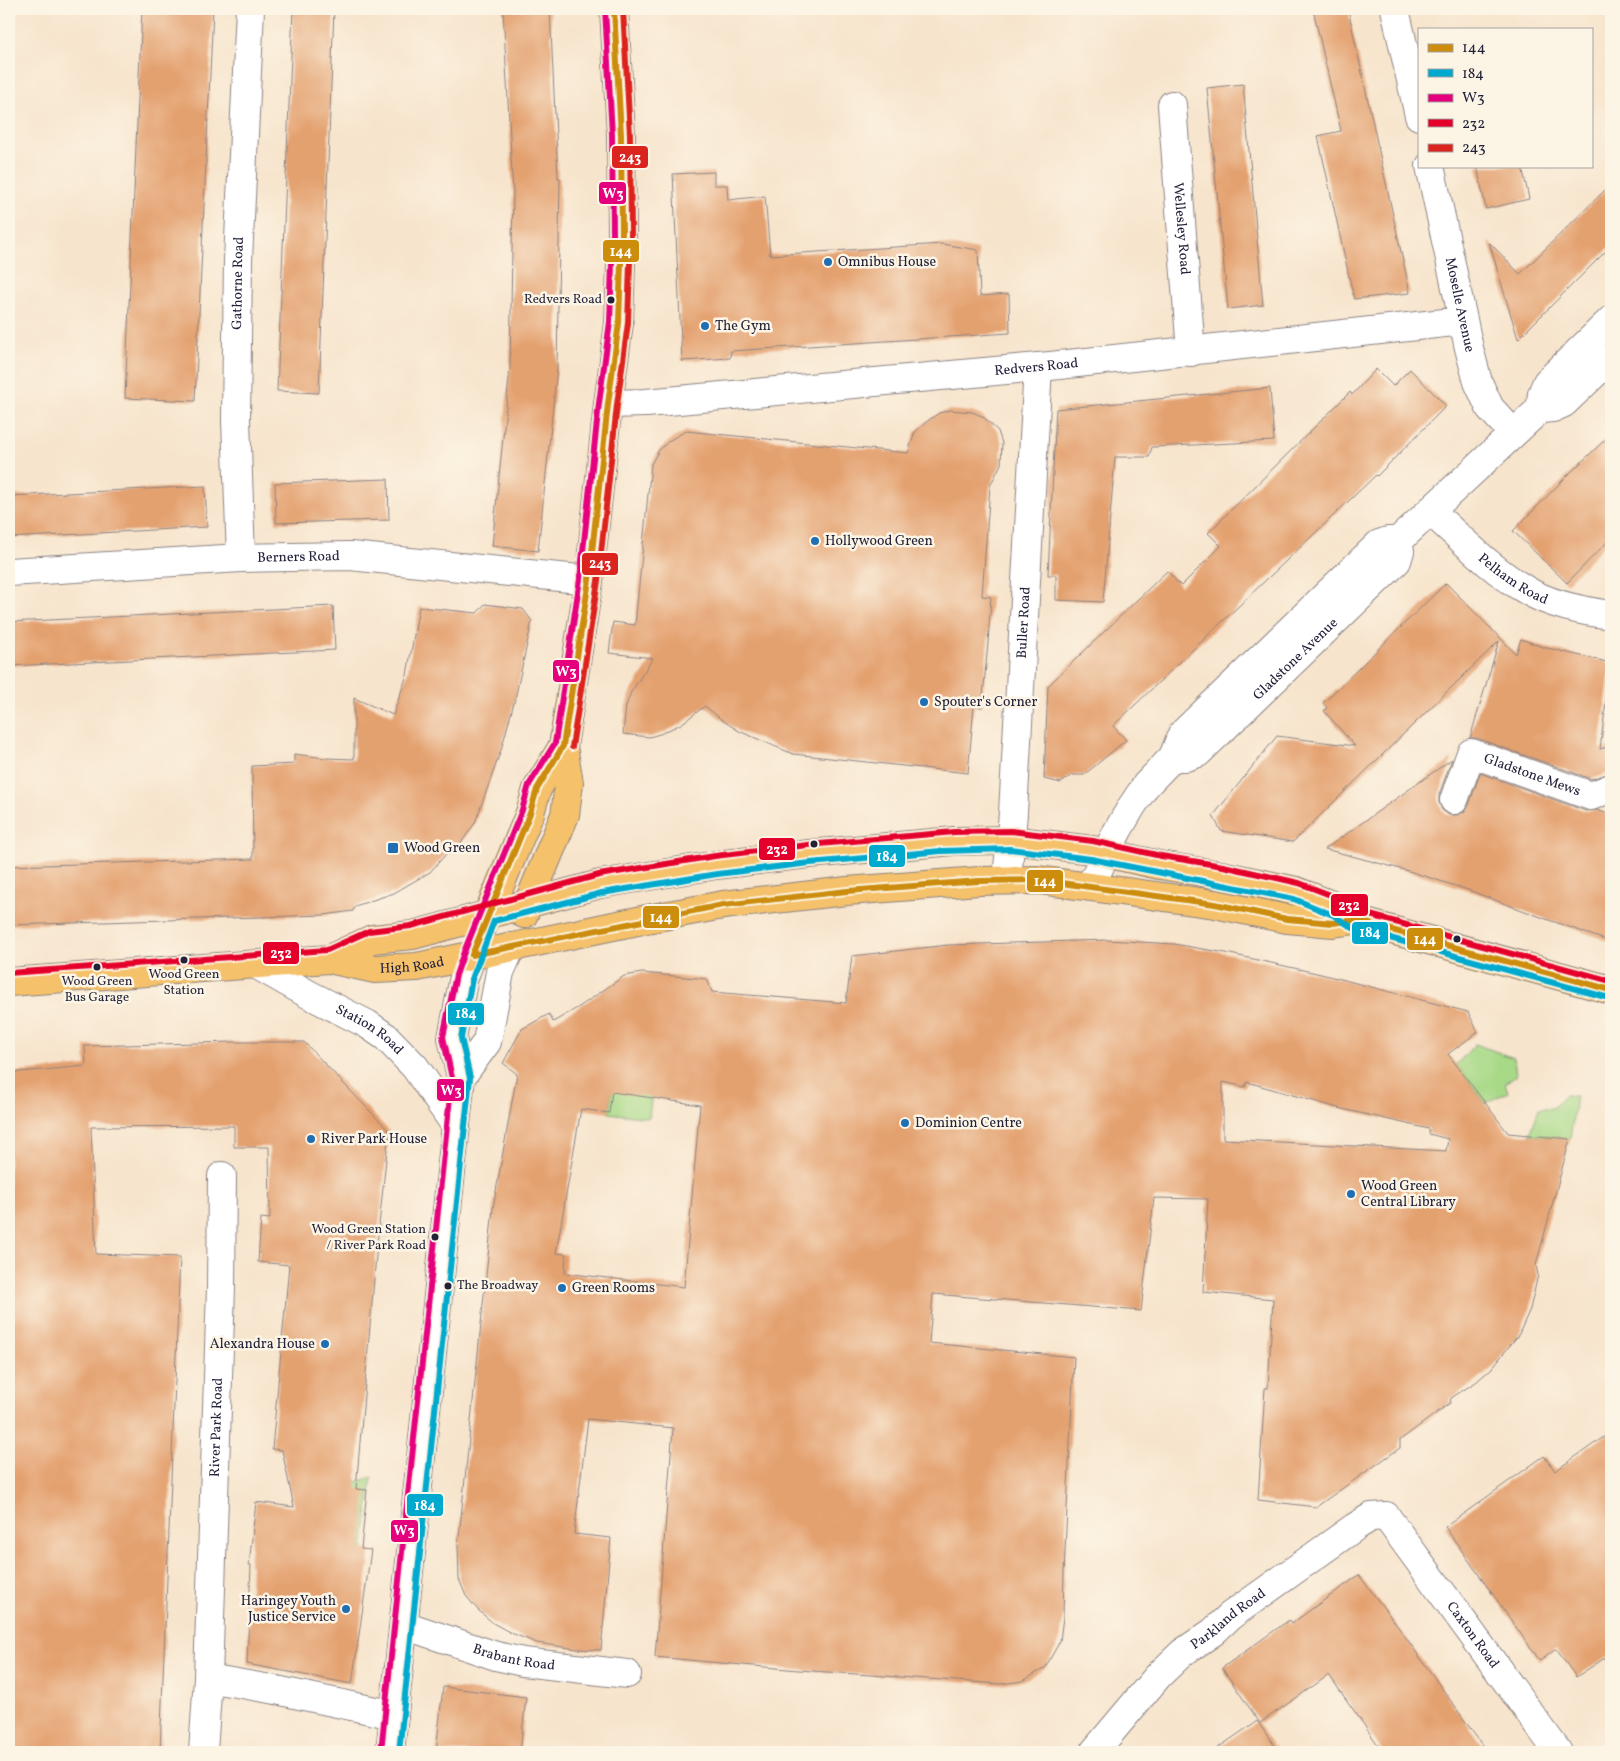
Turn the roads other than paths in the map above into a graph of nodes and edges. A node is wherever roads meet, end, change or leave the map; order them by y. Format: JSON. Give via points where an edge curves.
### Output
{"nodes":[{"id":1,"x":250,"y":9,"type":"edge"},
{"id":2,"x":614,"y":9,"type":"edge"},
{"id":3,"x":1395,"y":9,"type":"edge"},
{"id":4,"x":1172,"y":105,"type":"dead end"},
{"id":5,"x":1418,"y":112,"type":"edge"},
{"id":6,"x":1430,"y":168,"type":"edge"},
{"id":7,"x":1611,"y":320,"type":"edge"},
{"id":8,"x":1463,"y":321,"type":"junction"},
{"id":9,"x":1191,"y":352,"type":"junction"},
{"id":10,"x":1611,"y":358,"type":"edge"},
{"id":11,"x":1038,"y":367,"type":"junction"},
{"id":12,"x":608,"y":404,"type":"junction"},
{"id":13,"x":1540,"y":409,"type":"junction"},
{"id":14,"x":1513,"y":433,"type":"junction"},
{"id":15,"x":1430,"y":511,"type":"junction"},
{"id":16,"x":241,"y":558,"type":"junction"},
{"id":17,"x":9,"y":572,"type":"edge"},
{"id":18,"x":589,"y":580,"type":"junction"},
{"id":19,"x":1611,"y":615,"type":"edge"},
{"id":20,"x":563,"y":746,"type":"junction"},
{"id":21,"x":1611,"y":788,"type":"edge"},
{"id":22,"x":1454,"y":800,"type":"dead end"},
{"id":23,"x":1010,"y":840,"type":"junction"},
{"id":24,"x":1106,"y":853,"type":"junction"},
{"id":25,"x":1007,"y":880,"type":"junction"},
{"id":26,"x":1090,"y":886,"type":"junction"},
{"id":27,"x":529,"y":903,"type":"junction"},
{"id":28,"x":487,"y":914,"type":"junction"},
{"id":29,"x":1355,"y":920,"type":"junction"},
{"id":30,"x":511,"y":947,"type":"junction"},
{"id":31,"x":472,"y":955,"type":"junction"},
{"id":32,"x":329,"y":959,"type":"junction"},
{"id":33,"x":257,"y":965,"type":"junction"},
{"id":34,"x":9,"y":982,"type":"edge"},
{"id":35,"x":1611,"y":990,"type":"edge"},
{"id":36,"x":461,"y":1077,"type":"junction"},
{"id":37,"x":456,"y":1126,"type":"junction"},
{"id":38,"x":222,"y":1176,"type":"dead end"},
{"id":39,"x":1386,"y":1516,"type":"joint"},
{"id":40,"x":404,"y":1625,"type":"junction"},
{"id":41,"x":627,"y":1674,"type":"dead end"},
{"id":42,"x":208,"y":1678,"type":"junction"},
{"id":43,"x":394,"y":1716,"type":"junction"},
{"id":44,"x":203,"y":1752,"type":"edge"},
{"id":45,"x":390,"y":1752,"type":"edge"},
{"id":46,"x":1094,"y":1752,"type":"edge"},
{"id":47,"x":1558,"y":1752,"type":"edge"}],
"edges":[{"from":1,"to":16,"type":"street","name":"Gathorne Road","via":[[238,260],[236,420]]},
{"from":2,"to":12,"type":"main road","via":[[621,134],[622,233],[619,323]]},
{"from":3,"to":5,"type":"street"},
{"from":4,"to":9,"type":"street","name":"Wellesley Road"},
{"from":6,"to":8,"type":"street","name":"Moselle Avenue"},
{"from":7,"to":13,"type":"street","via":[[1547,382]]},
{"from":8,"to":9,"type":"street","name":"Redvers Road"},
{"from":8,"to":14,"type":"street","name":"Moselle Avenue","via":[[1478,382],[1490,408]]},
{"from":9,"to":11,"type":"street","name":"Redvers Road"},
{"from":10,"to":13,"type":"street","name":"Gladstone Avenue","via":[[1564,403]]},
{"from":11,"to":12,"type":"street","name":"Redvers Road"},
{"from":11,"to":23,"type":"street","name":"Buller Road"},
{"from":12,"to":18,"type":"main road"},
{"from":13,"to":14,"type":"street","name":"Gladstone Avenue"},
{"from":14,"to":15,"type":"street","name":"Gladstone Avenue"},
{"from":15,"to":19,"type":"street","name":"Pelham Road","via":[[1494,568],[1527,591],[1556,603]]},
{"from":15,"to":24,"type":"street","name":"Gladstone Avenue","via":[[1398,541],[1379,544],[1182,734],[1173,757],[1146,785]]},
{"from":16,"to":17,"type":"street","name":"Berners Road"},
{"from":16,"to":18,"type":"street","name":"Berners Road","via":[[350,556]]},
{"from":18,"to":20,"type":"main road"},
{"from":20,"to":27,"type":"main road","via":[[569,783],[565,815]]},
{"from":20,"to":28,"type":"main road","via":[[537,789]]},
{"from":21,"to":22,"type":"street","name":"Gladstone Mews","via":[[1591,796],[1472,753]]},
{"from":23,"to":24,"type":"main road","name":"High Road"},
{"from":23,"to":25,"type":"street","name":"Buller Road"},
{"from":23,"to":27,"type":"main road","name":"High Road","via":[[934,843],[716,865],[600,884]]},
{"from":24,"to":26,"type":"street","name":"Gladstone Avenue"},
{"from":24,"to":29,"type":"main road","name":"High Road","via":[[1296,891],[1337,907]]},
{"from":25,"to":26,"type":"main road","name":"High Road"},
{"from":25,"to":30,"type":"main road","name":"High Road","via":[[847,891],[723,905]]},
{"from":26,"to":29,"type":"main road","name":"High Road","via":[[1215,904],[1286,919],[1333,923]]},
{"from":27,"to":28,"type":"main road","name":"High Road"},
{"from":27,"to":30,"type":"main road"},
{"from":28,"to":31,"type":"main road"},
{"from":28,"to":32,"type":"main road","name":"High Road","via":[[413,935],[372,939]]},
{"from":29,"to":35,"type":"main road","name":"High Road"},
{"from":30,"to":31,"type":"main road","name":"High Road"},
{"from":30,"to":36,"type":"street","via":[[500,972],[487,1042]]},
{"from":31,"to":32,"type":"main road","name":"High Road","via":[[417,968],[375,969]]},
{"from":31,"to":36,"type":"street","via":[[464,977],[452,1038]]},
{"from":32,"to":33,"type":"main road","name":"High Road"},
{"from":33,"to":34,"type":"main road","name":"High Road"},
{"from":33,"to":37,"type":"street","name":"Station Road","via":[[386,1037],[415,1067]]},
{"from":36,"to":37,"type":"street"},
{"from":37,"to":40,"type":"street"},
{"from":38,"to":42,"type":"street","name":"River Park Road"},
{"from":39,"to":46,"type":"street","name":"Parkland Road","via":[[1371,1517],[1355,1527],[1182,1653],[1158,1676]]},
{"from":39,"to":47,"type":"street","name":"Caxton Road"},
{"from":40,"to":41,"type":"street","name":"Brabant Road","via":[[523,1662]]},
{"from":40,"to":43,"type":"street"},
{"from":42,"to":43,"type":"street"},
{"from":42,"to":44,"type":"street","name":"River Park Road"},
{"from":43,"to":45,"type":"street"}]}
